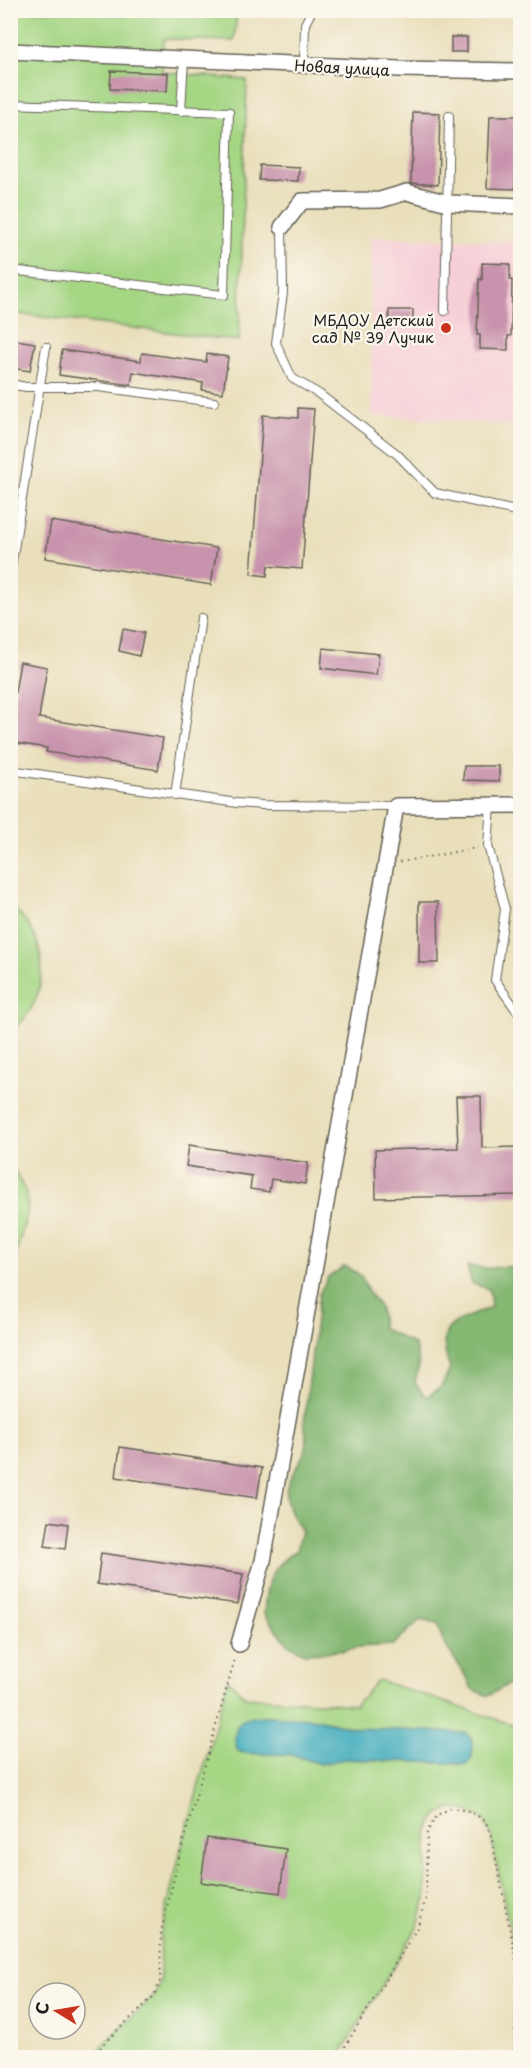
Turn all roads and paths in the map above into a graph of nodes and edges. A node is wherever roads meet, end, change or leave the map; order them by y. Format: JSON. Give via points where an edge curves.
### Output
{"nodes":[{"id":1,"x":312,"y":10,"type":"edge"},
{"id":2,"x":10,"y":51,"type":"edge"},
{"id":3,"x":184,"y":59,"type":"junction"},
{"id":4,"x":304,"y":65,"type":"junction"},
{"id":5,"x":520,"y":71,"type":"edge"},
{"id":6,"x":10,"y":104,"type":"edge"},
{"id":7,"x":182,"y":111,"type":"junction"},
{"id":8,"x":449,"y":116,"type":"dead end"},
{"id":9,"x":448,"y":204,"type":"junction"},
{"id":10,"x":520,"y":206,"type":"edge"},
{"id":11,"x":282,"y":227,"type":"joint"},
{"id":12,"x":10,"y":270,"type":"edge"},
{"id":13,"x":445,"y":311,"type":"dead end"},
{"id":14,"x":46,"y":347,"type":"dead end"},
{"id":15,"x":10,"y":384,"type":"edge"},
{"id":16,"x":40,"y":387,"type":"junction"},
{"id":17,"x":214,"y":402,"type":"dead end"},
{"id":18,"x":520,"y":512,"type":"edge"},
{"id":19,"x":10,"y":574,"type":"edge"},
{"id":20,"x":201,"y":618,"type":"dead end"},
{"id":21,"x":10,"y":770,"type":"edge"},
{"id":22,"x":176,"y":795,"type":"junction"},
{"id":23,"x":491,"y":805,"type":"junction"},
{"id":24,"x":520,"y":805,"type":"edge"},
{"id":25,"x":396,"y":806,"type":"junction"},
{"id":26,"x":488,"y":846,"type":"junction"},
{"id":27,"x":386,"y":864,"type":"junction"},
{"id":28,"x":517,"y":1011,"type":"dead end"},
{"id":29,"x":239,"y":1644,"type":"joint"},
{"id":30,"x":93,"y":2058,"type":"edge"},
{"id":31,"x":341,"y":2058,"type":"edge"},
{"id":32,"x":514,"y":2058,"type":"edge"}],
"edges":[{"from":1,"to":4,"type":"lane","via":[[304,24]]},
{"from":2,"to":3,"type":"street","name":"Новая улица"},
{"from":3,"to":4,"type":"street","name":"Новая улица"},
{"from":3,"to":7,"type":"lane"},
{"from":4,"to":5,"type":"street","name":"Новая улица"},
{"from":6,"to":7,"type":"lane"},
{"from":7,"to":12,"type":"lane","via":[[229,112],[224,295]]},
{"from":8,"to":9,"type":"lane"},
{"from":9,"to":10,"type":"street"},
{"from":9,"to":11,"type":"street","via":[[407,192],[380,200],[302,201]]},
{"from":9,"to":13,"type":"lane"},
{"from":11,"to":18,"type":"lane","via":[[283,293],[276,343],[292,378],[397,454],[435,493]]},
{"from":14,"to":16,"type":"lane"},
{"from":15,"to":16,"type":"lane"},
{"from":16,"to":17,"type":"lane","via":[[98,387]]},
{"from":16,"to":19,"type":"lane"},
{"from":20,"to":22,"type":"lane"},
{"from":21,"to":22,"type":"lane"},
{"from":22,"to":25,"type":"lane","via":[[262,805]]},
{"from":23,"to":24,"type":"street"},
{"from":23,"to":25,"type":"street"},
{"from":23,"to":26,"type":"lane"},
{"from":25,"to":27,"type":"street"},
{"from":26,"to":27,"type":"path"},
{"from":26,"to":28,"type":"lane","via":[[505,909],[495,980]]},
{"from":27,"to":29,"type":"street","via":[[263,1560]]},
{"from":29,"to":30,"type":"path","via":[[161,1932],[160,1981],[154,1996]]},
{"from":31,"to":32,"type":"path","via":[[417,1929],[426,1898],[428,1832],[437,1815],[451,1808],[484,1820],[491,1835],[517,1965]]}]}
